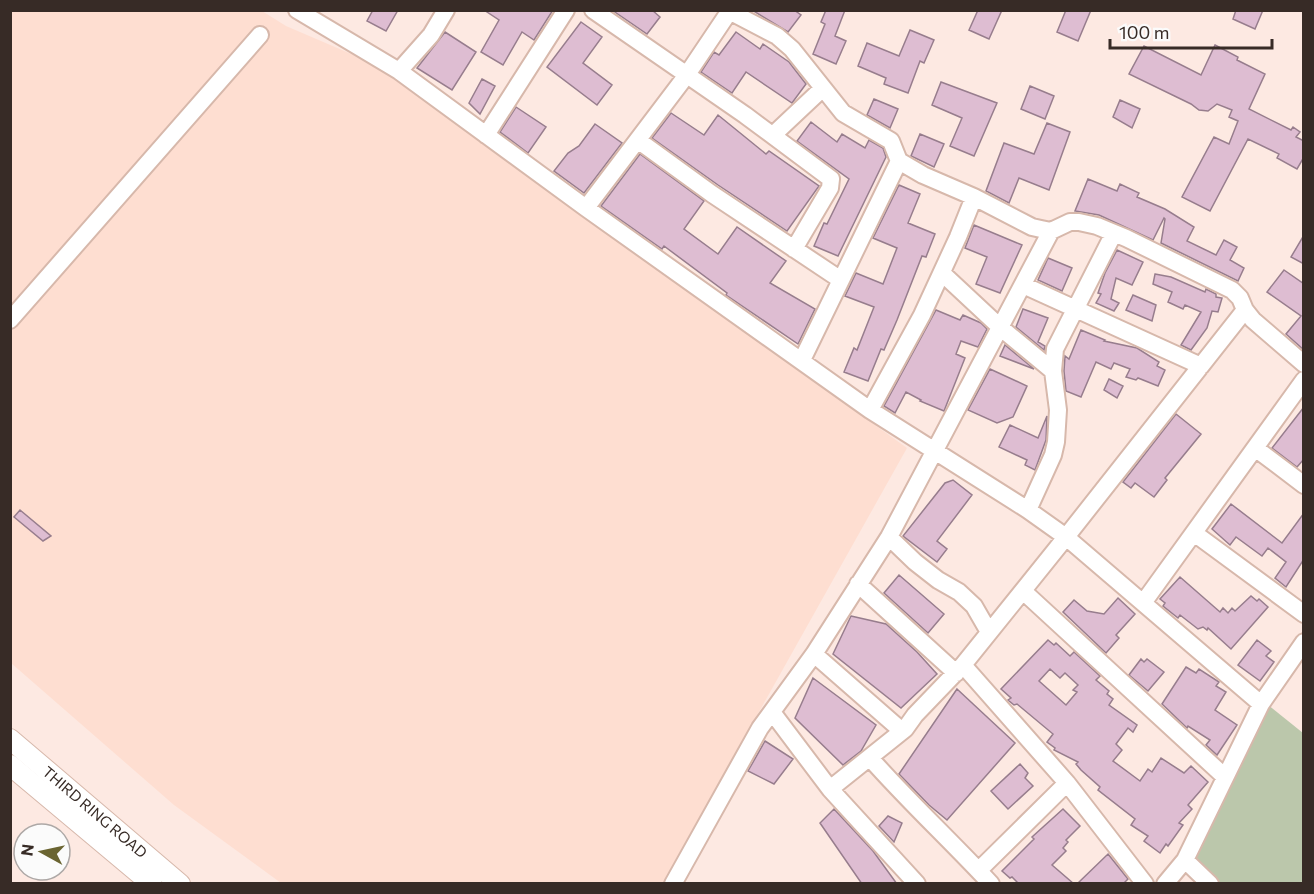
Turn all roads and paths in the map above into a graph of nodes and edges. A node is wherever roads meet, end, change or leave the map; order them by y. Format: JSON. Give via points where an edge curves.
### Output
{"nodes":[{"id":1,"x":446,"y":10,"type":"edge"},
{"id":2,"x":566,"y":10,"type":"edge"},
{"id":3,"x":593,"y":10,"type":"edge"},
{"id":4,"x":728,"y":11,"type":"edge"},
{"id":5,"x":301,"y":12,"type":"edge"},
{"id":6,"x":260,"y":35,"type":"dead end"},
{"id":7,"x":399,"y":71,"type":"junction"},
{"id":8,"x":686,"y":76,"type":"junction"},
{"id":9,"x":823,"y":88,"type":"junction"},
{"id":10,"x":486,"y":135,"type":"junction"},
{"id":11,"x":773,"y":135,"type":"junction"},
{"id":12,"x":639,"y":141,"type":"junction"},
{"id":13,"x":899,"y":161,"type":"junction"},
{"id":14,"x":974,"y":197,"type":"junction"},
{"id":15,"x":586,"y":208,"type":"junction"},
{"id":16,"x":1051,"y":231,"type":"junction"},
{"id":17,"x":1114,"y":233,"type":"junction"},
{"id":18,"x":794,"y":249,"type":"junction"},
{"id":19,"x":942,"y":273,"type":"junction"},
{"id":20,"x":841,"y":280,"type":"junction"},
{"id":21,"x":1023,"y":285,"type":"junction"},
{"id":22,"x":1076,"y":309,"type":"junction"},
{"id":23,"x":1245,"y":310,"type":"junction"},
{"id":24,"x":10,"y":320,"type":"edge"},
{"id":25,"x":1001,"y":328,"type":"junction"},
{"id":26,"x":802,"y":360,"type":"junction"},
{"id":27,"x":1304,"y":364,"type":"edge"},
{"id":28,"x":1200,"y":366,"type":"junction"},
{"id":29,"x":1053,"y":371,"type":"junction"},
{"id":30,"x":1304,"y":380,"type":"edge"},
{"id":31,"x":870,"y":410,"type":"junction"},
{"id":32,"x":1255,"y":448,"type":"junction"},
{"id":33,"x":935,"y":452,"type":"junction"},
{"id":34,"x":1304,"y":485,"type":"edge"},
{"id":35,"x":1028,"y":510,"type":"junction"},
{"id":36,"x":1194,"y":532,"type":"junction"},
{"id":37,"x":889,"y":537,"type":"junction"},
{"id":38,"x":1066,"y":537,"type":"junction"},
{"id":39,"x":858,"y":584,"type":"junction"},
{"id":40,"x":1023,"y":591,"type":"junction"},
{"id":41,"x":1143,"y":603,"type":"junction"},
{"id":42,"x":1304,"y":614,"type":"edge"},
{"id":43,"x":989,"y":632,"type":"junction"},
{"id":44,"x":1301,"y":651,"type":"edge"},
{"id":45,"x":813,"y":654,"type":"junction"},
{"id":46,"x":959,"y":669,"type":"junction"},
{"id":47,"x":1261,"y":704,"type":"junction"},
{"id":48,"x":772,"y":712,"type":"junction"},
{"id":49,"x":902,"y":731,"type":"junction"},
{"id":50,"x":10,"y":739,"type":"edge"},
{"id":51,"x":870,"y":759,"type":"junction"},
{"id":52,"x":10,"y":765,"type":"edge"},
{"id":53,"x":1225,"y":777,"type":"junction"},
{"id":54,"x":1067,"y":783,"type":"junction"},
{"id":55,"x":831,"y":789,"type":"junction"},
{"id":56,"x":1185,"y":860,"type":"junction"},
{"id":57,"x":979,"y":870,"type":"junction"},
{"id":58,"x":152,"y":884,"type":"edge"},
{"id":59,"x":180,"y":884,"type":"edge"},
{"id":60,"x":673,"y":884,"type":"edge"},
{"id":61,"x":917,"y":884,"type":"edge"},
{"id":62,"x":991,"y":884,"type":"edge"},
{"id":63,"x":1145,"y":884,"type":"edge"},
{"id":64,"x":1165,"y":884,"type":"edge"},
{"id":65,"x":1210,"y":884,"type":"edge"}],
"edges":[{"from":1,"to":7,"type":"street","via":[[431,35]]},
{"from":2,"to":10,"type":"street"},
{"from":3,"to":8,"type":"street"},
{"from":4,"to":8,"type":"street"},
{"from":4,"to":9,"type":"street","via":[[777,36]]},
{"from":5,"to":7,"type":"street"},
{"from":6,"to":24,"type":"street"},
{"from":7,"to":10,"type":"street"},
{"from":8,"to":11,"type":"street"},
{"from":8,"to":12,"type":"street"},
{"from":9,"to":11,"type":"street"},
{"from":9,"to":13,"type":"street","via":[[848,117],[891,141]]},
{"from":10,"to":15,"type":"street"},
{"from":11,"to":18,"type":"street","via":[[832,181]]},
{"from":12,"to":15,"type":"street"},
{"from":12,"to":18,"type":"street"},
{"from":13,"to":14,"type":"street"},
{"from":13,"to":20,"type":"street"},
{"from":14,"to":16,"type":"street","via":[[1032,226]]},
{"from":14,"to":19,"type":"street"},
{"from":15,"to":26,"type":"street"},
{"from":16,"to":17,"type":"street","via":[[1079,222]]},
{"from":16,"to":21,"type":"street"},
{"from":17,"to":22,"type":"street"},
{"from":17,"to":23,"type":"street","via":[[1232,290]]},
{"from":18,"to":20,"type":"street"},
{"from":19,"to":25,"type":"street"},
{"from":19,"to":31,"type":"street"},
{"from":20,"to":26,"type":"street"},
{"from":21,"to":22,"type":"street"},
{"from":21,"to":25,"type":"street"},
{"from":22,"to":28,"type":"street"},
{"from":22,"to":29,"type":"street","via":[[1055,348]]},
{"from":23,"to":27,"type":"street"},
{"from":23,"to":28,"type":"street"},
{"from":25,"to":29,"type":"street"},
{"from":25,"to":33,"type":"street"},
{"from":26,"to":31,"type":"street"},
{"from":28,"to":38,"type":"street"},
{"from":29,"to":35,"type":"street","via":[[1058,410],[1056,442]]},
{"from":30,"to":32,"type":"street"},
{"from":31,"to":33,"type":"street"},
{"from":32,"to":34,"type":"street"},
{"from":32,"to":36,"type":"street"},
{"from":33,"to":35,"type":"street"},
{"from":33,"to":37,"type":"street"},
{"from":35,"to":38,"type":"street"},
{"from":36,"to":41,"type":"street"},
{"from":36,"to":42,"type":"street"},
{"from":37,"to":39,"type":"street"},
{"from":37,"to":43,"type":"street","via":[[922,568],[967,599]]},
{"from":38,"to":40,"type":"street"},
{"from":38,"to":41,"type":"street"},
{"from":39,"to":45,"type":"street"},
{"from":39,"to":46,"type":"street"},
{"from":40,"to":43,"type":"street"},
{"from":40,"to":53,"type":"street"},
{"from":41,"to":47,"type":"street"},
{"from":43,"to":46,"type":"street"},
{"from":44,"to":47,"type":"street"},
{"from":45,"to":48,"type":"street"},
{"from":45,"to":49,"type":"street"},
{"from":46,"to":49,"type":"street"},
{"from":46,"to":54,"type":"street"},
{"from":47,"to":53,"type":"street"},
{"from":48,"to":55,"type":"street"},
{"from":48,"to":60,"type":"street"},
{"from":49,"to":51,"type":"street"},
{"from":50,"to":59,"type":"main road","name":"THIRD RING ROAD"},
{"from":51,"to":55,"type":"street"},
{"from":51,"to":57,"type":"street"},
{"from":52,"to":58,"type":"main road"},
{"from":53,"to":56,"type":"street"},
{"from":54,"to":57,"type":"street"},
{"from":54,"to":63,"type":"street"},
{"from":55,"to":61,"type":"street"},
{"from":56,"to":64,"type":"street"},
{"from":56,"to":65,"type":"street"},
{"from":57,"to":62,"type":"street"}]}
